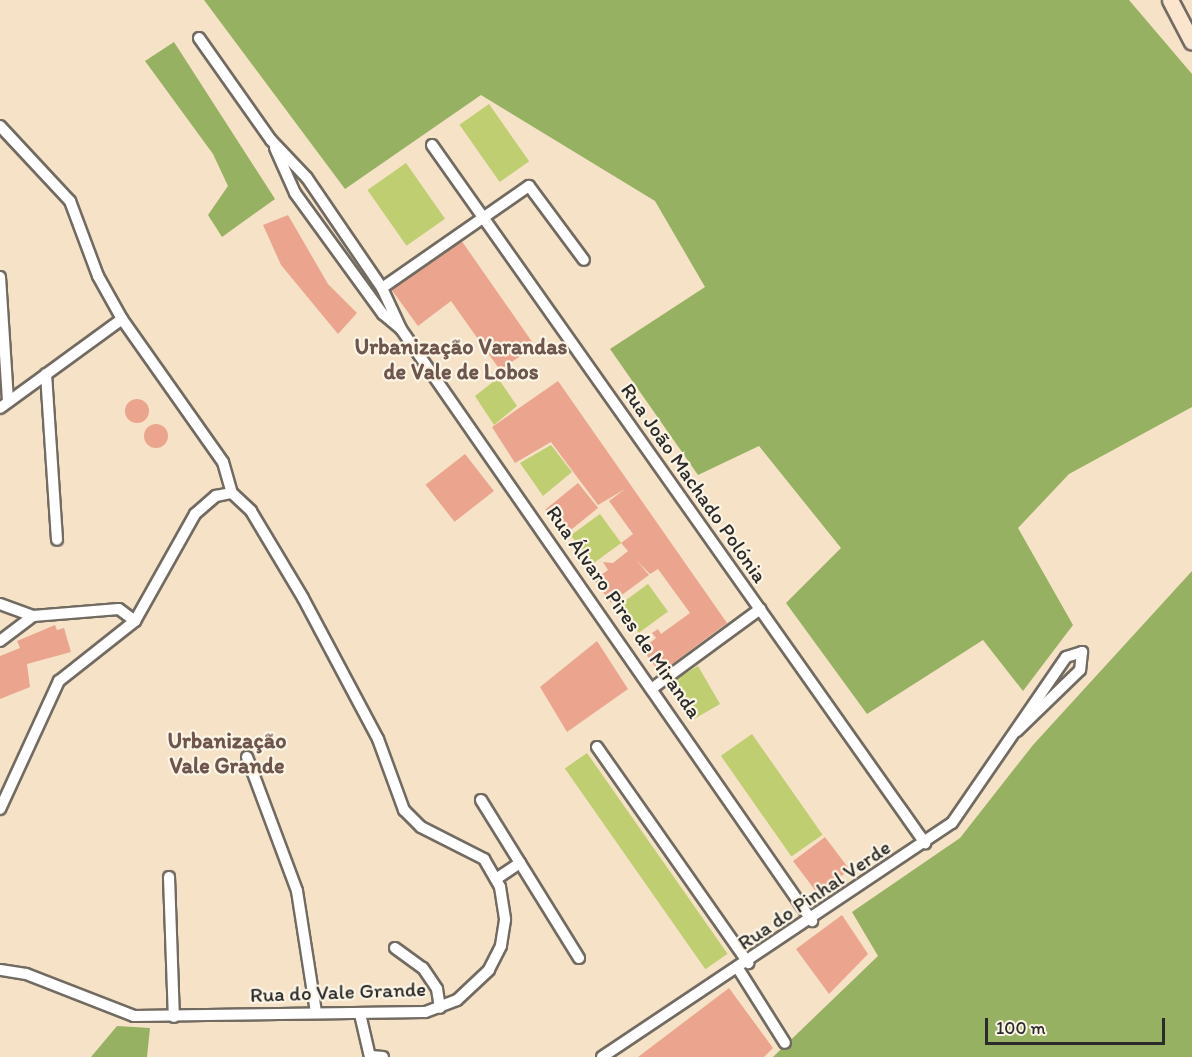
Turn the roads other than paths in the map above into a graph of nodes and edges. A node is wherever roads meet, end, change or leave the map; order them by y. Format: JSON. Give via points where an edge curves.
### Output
{"nodes":[{"id":1,"x":1170,"y":0,"type":"edge"},
{"id":2,"x":199,"y":38,"type":"dead end"},
{"id":3,"x":1192,"y":42,"type":"edge"},
{"id":4,"x":0,"y":126,"type":"edge"},
{"id":5,"x":271,"y":140,"type":"junction"},
{"id":6,"x":432,"y":145,"type":"dead end"},
{"id":7,"x":481,"y":216,"type":"junction"},
{"id":8,"x":584,"y":260,"type":"dead end"},
{"id":9,"x":0,"y":277,"type":"edge"},
{"id":10,"x":382,"y":288,"type":"junction"},
{"id":11,"x":122,"y":319,"type":"junction"},
{"id":12,"x":401,"y":329,"type":"junction"},
{"id":13,"x":46,"y":374,"type":"junction"},
{"id":14,"x":4,"y":405,"type":"edge"},
{"id":15,"x":232,"y":493,"type":"junction"},
{"id":16,"x":57,"y":540,"type":"dead end"},
{"id":17,"x":0,"y":604,"type":"edge"},
{"id":18,"x":760,"y":609,"type":"junction"},
{"id":19,"x":33,"y":616,"type":"junction"},
{"id":20,"x":135,"y":621,"type":"junction"},
{"id":21,"x":0,"y":641,"type":"edge"},
{"id":22,"x":654,"y":687,"type":"junction"},
{"id":23,"x":1017,"y":732,"type":"junction"},
{"id":24,"x":597,"y":747,"type":"dead end"},
{"id":25,"x":247,"y":757,"type":"dead end"},
{"id":26,"x":481,"y":800,"type":"dead end"},
{"id":27,"x":0,"y":809,"type":"edge"},
{"id":28,"x":925,"y":843,"type":"junction"},
{"id":29,"x":520,"y":863,"type":"junction"},
{"id":30,"x":169,"y":877,"type":"dead end"},
{"id":31,"x":496,"y":879,"type":"junction"},
{"id":32,"x":812,"y":921,"type":"junction"},
{"id":33,"x":395,"y":948,"type":"dead end"},
{"id":34,"x":579,"y":958,"type":"dead end"},
{"id":35,"x":744,"y":967,"type":"junction"},
{"id":36,"x":0,"y":970,"type":"edge"},
{"id":37,"x":440,"y":1008,"type":"junction"},
{"id":38,"x":316,"y":1013,"type":"junction"},
{"id":39,"x":360,"y":1014,"type":"junction"},
{"id":40,"x":174,"y":1017,"type":"junction"},
{"id":41,"x":785,"y":1043,"type":"dead end"},
{"id":42,"x":370,"y":1057,"type":"edge"},
{"id":43,"x":382,"y":1057,"type":"edge"},
{"id":44,"x":602,"y":1057,"type":"edge"}],
"edges":[{"from":1,"to":3,"type":"main road"},
{"from":2,"to":5,"type":"street","name":"Rua Álvaro Pires de Miranda"},
{"from":4,"to":11,"type":"street","via":[[70,201],[98,276]]},
{"from":5,"to":10,"type":"street","name":"Rua Álvaro Pires de Miranda","via":[[307,178]]},
{"from":5,"to":12,"type":"street","name":"Rua Álvaro Pires de Miranda","via":[[295,193],[383,314]]},
{"from":6,"to":7,"type":"street","name":"Rua João Machado Polónia"},
{"from":7,"to":8,"type":"street","via":[[529,186]]},
{"from":7,"to":10,"type":"street"},
{"from":7,"to":18,"type":"street","name":"Rua João Machado Polónia"},
{"from":9,"to":14,"type":"street"},
{"from":10,"to":12,"type":"street","name":"Rua Álvaro Pires de Miranda"},
{"from":11,"to":13,"type":"street"},
{"from":11,"to":15,"type":"street","via":[[222,462]]},
{"from":12,"to":22,"type":"street","name":"Rua Álvaro Pires de Miranda"},
{"from":13,"to":14,"type":"street"},
{"from":13,"to":16,"type":"street"},
{"from":15,"to":20,"type":"street","via":[[216,496],[195,514]]},
{"from":15,"to":31,"type":"street","name":"Rua do Vale Grande","via":[[250,511],[303,598],[378,739],[404,810],[421,827],[474,850]]},
{"from":17,"to":19,"type":"street"},
{"from":18,"to":22,"type":"street"},
{"from":18,"to":28,"type":"street","name":"Rua João Machado Polónia"},
{"from":19,"to":20,"type":"street","via":[[118,609]]},
{"from":19,"to":21,"type":"street"},
{"from":20,"to":27,"type":"street","via":[[59,681]]},
{"from":22,"to":32,"type":"street","name":"Rua Álvaro Pires de Miranda"},
{"from":23,"to":23,"type":"street","via":[[1080,670],[1082,652],[1066,657]]},
{"from":23,"to":28,"type":"street","name":"Rua do Pinhal Verde","via":[[963,812]]},
{"from":24,"to":35,"type":"street"},
{"from":25,"to":38,"type":"street","via":[[297,891]]},
{"from":26,"to":29,"type":"street"},
{"from":28,"to":32,"type":"street","name":"Rua do Pinhal Verde"},
{"from":29,"to":31,"type":"street"},
{"from":29,"to":34,"type":"street"},
{"from":30,"to":40,"type":"street"},
{"from":31,"to":37,"type":"street","name":"Rua do Vale Grande","via":[[505,910],[501,946],[489,970],[469,991]]},
{"from":32,"to":35,"type":"street","name":"Rua do Pinhal Verde"},
{"from":33,"to":37,"type":"street","via":[[423,968],[437,989]]},
{"from":35,"to":41,"type":"street"},
{"from":35,"to":44,"type":"street","name":"Rua do Pinhal Verde"},
{"from":36,"to":40,"type":"street","name":"Rua do Vale Grande","via":[[26,974],[117,1012]]},
{"from":37,"to":39,"type":"street","name":"Rua do Vale Grande"},
{"from":38,"to":39,"type":"street","name":"Rua do Vale Grande"},
{"from":38,"to":40,"type":"street","name":"Rua do Vale Grande"},
{"from":39,"to":42,"type":"street"},
{"from":42,"to":43,"type":"street"}]}
